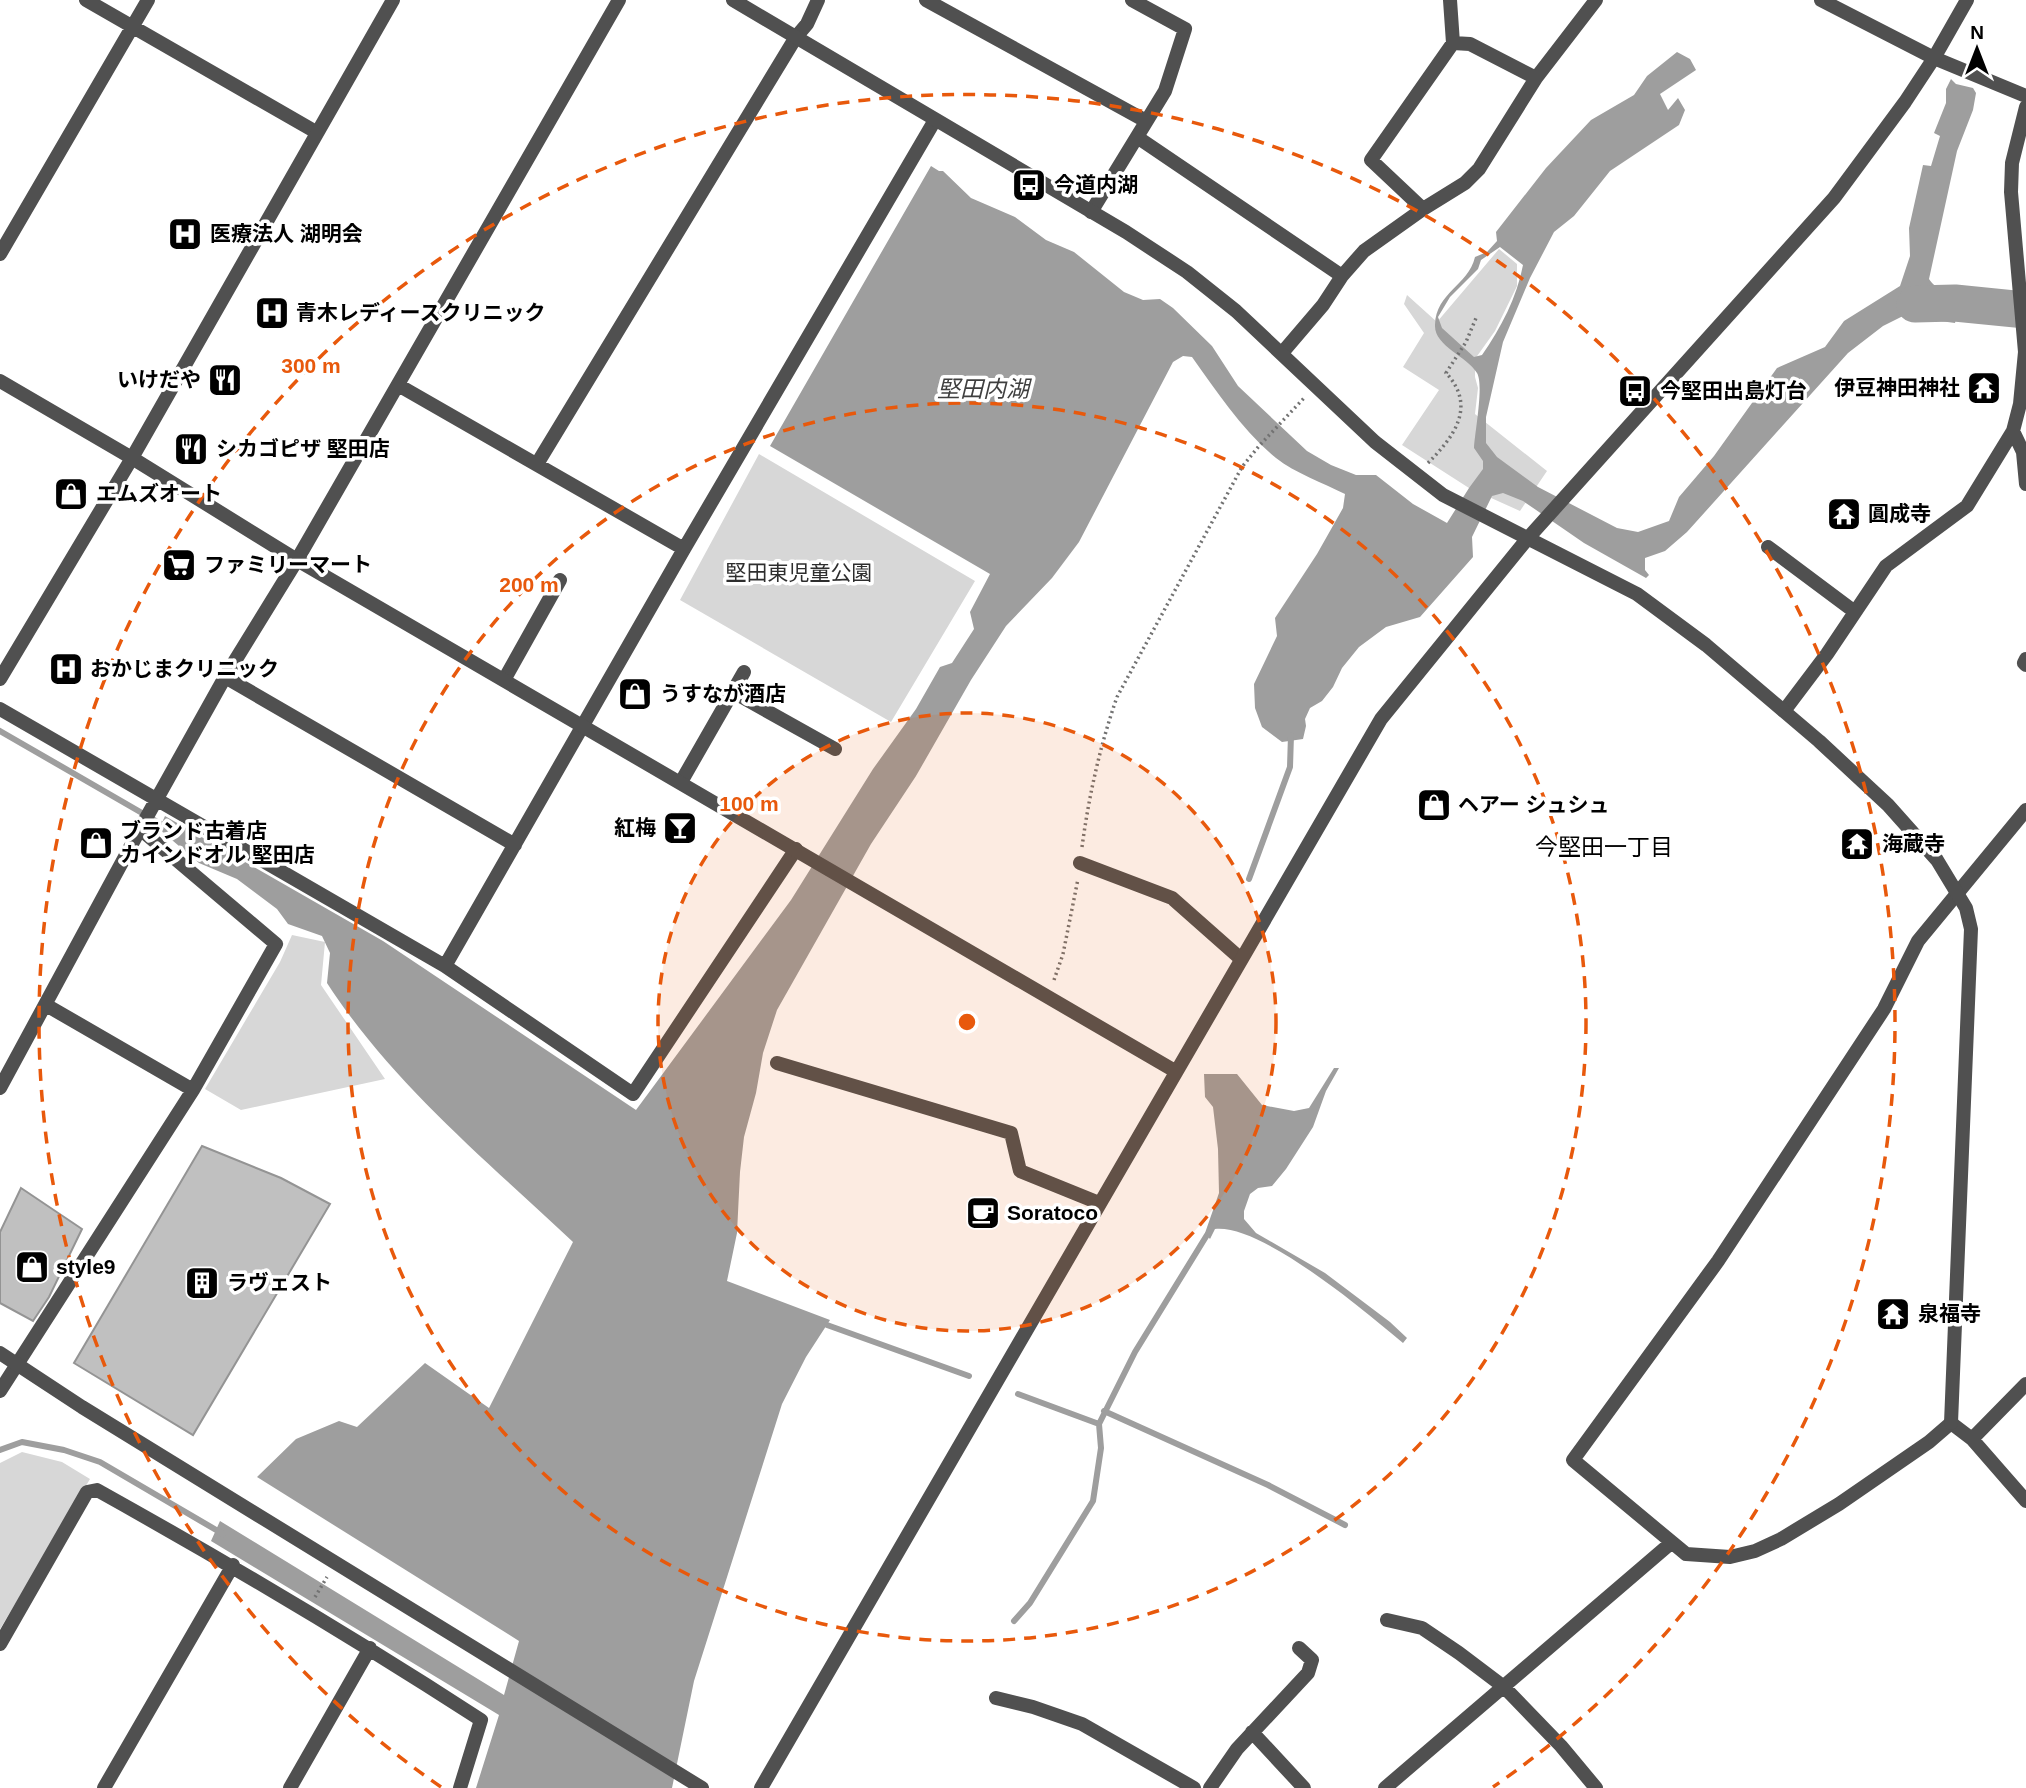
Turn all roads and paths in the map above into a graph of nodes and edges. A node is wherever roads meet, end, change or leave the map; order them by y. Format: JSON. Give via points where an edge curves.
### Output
{"nodes":[{"id":1,"x":86,"y":0,"type":"edge"},
{"id":2,"x":148,"y":0,"type":"edge"},
{"id":3,"x":393,"y":0,"type":"edge"},
{"id":4,"x":619,"y":0,"type":"edge"},
{"id":5,"x":733,"y":0,"type":"edge"},
{"id":6,"x":818,"y":0,"type":"edge"},
{"id":7,"x":926,"y":0,"type":"edge"},
{"id":8,"x":1132,"y":0,"type":"edge"},
{"id":9,"x":1450,"y":0,"type":"edge"},
{"id":10,"x":1595,"y":0,"type":"edge"},
{"id":11,"x":1821,"y":0,"type":"edge"},
{"id":12,"x":1967,"y":0,"type":"edge"},
{"id":13,"x":132,"y":27,"type":"junction"},
{"id":14,"x":796,"y":37,"type":"junction"},
{"id":15,"x":1453,"y":43,"type":"junction"},
{"id":16,"x":1934,"y":58,"type":"junction"},
{"id":17,"x":1536,"y":78,"type":"junction"},
{"id":18,"x":2026,"y":96,"type":"edge"},
{"id":19,"x":2026,"y":107,"type":"edge"},
{"id":20,"x":935,"y":120,"type":"junction"},
{"id":21,"x":1146,"y":121,"type":"junction"},
{"id":22,"x":316,"y":132,"type":"junction"},
{"id":23,"x":1137,"y":137,"type":"junction"},
{"id":24,"x":1423,"y":209,"type":"junction"},
{"id":25,"x":1091,"y":212,"type":"junction"},
{"id":26,"x":0,"y":254,"type":"edge"},
{"id":27,"x":1342,"y":276,"type":"junction"},
{"id":28,"x":1476,"y":318,"type":"dead end"},
{"id":29,"x":1282,"y":352,"type":"junction"},
{"id":30,"x":0,"y":382,"type":"edge"},
{"id":31,"x":398,"y":385,"type":"junction"},
{"id":32,"x":1289,"y":413,"type":"dead end"},
{"id":33,"x":2013,"y":431,"type":"junction"},
{"id":34,"x":132,"y":458,"type":"junction"},
{"id":35,"x":537,"y":464,"type":"junction"},
{"id":36,"x":1416,"y":474,"type":"junction"},
{"id":37,"x":2026,"y":484,"type":"edge"},
{"id":38,"x":1528,"y":538,"type":"junction"},
{"id":39,"x":1768,"y":547,"type":"dead end"},
{"id":40,"x":684,"y":549,"type":"junction"},
{"id":41,"x":297,"y":560,"type":"junction"},
{"id":42,"x":560,"y":580,"type":"dead end"},
{"id":43,"x":1855,"y":612,"type":"junction"},
{"id":44,"x":2026,"y":659,"type":"edge"},
{"id":45,"x":2026,"y":665,"type":"edge"},
{"id":46,"x":744,"y":672,"type":"dead end"},
{"id":47,"x":225,"y":677,"type":"junction"},
{"id":48,"x":0,"y":679,"type":"edge"},
{"id":49,"x":505,"y":680,"type":"junction"},
{"id":50,"x":733,"y":692,"type":"junction"},
{"id":51,"x":0,"y":709,"type":"edge"},
{"id":52,"x":1784,"y":712,"type":"junction"},
{"id":53,"x":583,"y":726,"type":"junction"},
{"id":54,"x":835,"y":748,"type":"dead end"},
{"id":55,"x":681,"y":782,"type":"junction"},
{"id":56,"x":157,"y":798,"type":"junction"},
{"id":57,"x":2026,"y":810,"type":"edge"},
{"id":58,"x":140,"y":829,"type":"junction"},
{"id":59,"x":515,"y":845,"type":"junction"},
{"id":60,"x":796,"y":849,"type":"junction"},
{"id":61,"x":1080,"y":863,"type":"junction"},
{"id":62,"x":1958,"y":894,"type":"junction"},
{"id":63,"x":1241,"y":958,"type":"junction"},
{"id":64,"x":445,"y":966,"type":"junction"},
{"id":65,"x":1046,"y":996,"type":"junction"},
{"id":66,"x":46,"y":1004,"type":"junction"},
{"id":67,"x":776,"y":1063,"type":"dead end"},
{"id":68,"x":1175,"y":1071,"type":"junction"},
{"id":69,"x":0,"y":1088,"type":"edge"},
{"id":70,"x":193,"y":1090,"type":"junction"},
{"id":71,"x":1099,"y":1203,"type":"junction"},
{"id":72,"x":0,"y":1353,"type":"edge"},
{"id":73,"x":16,"y":1363,"type":"junction"},
{"id":74,"x":2026,"y":1384,"type":"edge"},
{"id":75,"x":0,"y":1391,"type":"edge"},
{"id":76,"x":1951,"y":1423,"type":"junction"},
{"id":77,"x":1972,"y":1439,"type":"junction"},
{"id":78,"x":2026,"y":1501,"type":"edge"},
{"id":79,"x":1671,"y":1543,"type":"junction"},
{"id":80,"x":233,"y":1565,"type":"junction"},
{"id":81,"x":325,"y":1581,"type":"dead end"},
{"id":82,"x":312,"y":1602,"type":"dead end"},
{"id":83,"x":1387,"y":1620,"type":"dead end"},
{"id":84,"x":0,"y":1644,"type":"edge"},
{"id":85,"x":370,"y":1648,"type":"junction"},
{"id":86,"x":1299,"y":1648,"type":"dead end"},
{"id":87,"x":1504,"y":1687,"type":"junction"},
{"id":88,"x":996,"y":1698,"type":"dead end"},
{"id":89,"x":1252,"y":1732,"type":"junction"},
{"id":90,"x":104,"y":1788,"type":"edge"},
{"id":91,"x":290,"y":1788,"type":"edge"},
{"id":92,"x":460,"y":1788,"type":"edge"},
{"id":93,"x":702,"y":1788,"type":"edge"},
{"id":94,"x":761,"y":1788,"type":"edge"},
{"id":95,"x":1194,"y":1788,"type":"edge"},
{"id":96,"x":1210,"y":1788,"type":"edge"},
{"id":97,"x":1304,"y":1788,"type":"edge"},
{"id":98,"x":1385,"y":1788,"type":"edge"},
{"id":99,"x":1596,"y":1788,"type":"edge"}],
"edges":[{"from":1,"to":13,"type":"street"},
{"from":2,"to":13,"type":"street"},
{"from":3,"to":22,"type":"street"},
{"from":4,"to":31,"type":"street"},
{"from":5,"to":14,"type":"street"},
{"from":6,"to":14,"type":"street"},
{"from":7,"to":21,"type":"street"},
{"from":8,"to":21,"type":"street","via":[[1185,29],[1165,91]]},
{"from":9,"to":15,"type":"street"},
{"from":10,"to":17,"type":"street"},
{"from":11,"to":16,"type":"street"},
{"from":12,"to":16,"type":"street"},
{"from":13,"to":22,"type":"street"},
{"from":13,"to":26,"type":"street"},
{"from":14,"to":20,"type":"street"},
{"from":14,"to":35,"type":"street"},
{"from":15,"to":17,"type":"street","via":[[1469,44]]},
{"from":15,"to":24,"type":"street","via":[[1371,160]]},
{"from":16,"to":18,"type":"street"},
{"from":16,"to":38,"type":"street","via":[[1833,198]]},
{"from":17,"to":24,"type":"street","via":[[1479,169]]},
{"from":19,"to":33,"type":"street","via":[[2012,163],[2025,352]]},
{"from":20,"to":25,"type":"street"},
{"from":20,"to":40,"type":"street"},
{"from":21,"to":23,"type":"street"},
{"from":22,"to":34,"type":"street"},
{"from":23,"to":25,"type":"street"},
{"from":23,"to":27,"type":"street"},
{"from":24,"to":27,"type":"street","via":[[1364,251]]},
{"from":25,"to":29,"type":"street","via":[[1187,272]]},
{"from":27,"to":29,"type":"street"},
{"from":28,"to":36,"type":"path","via":[[1446,373],[1460,398],[1460,422],[1446,445]]},
{"from":29,"to":36,"type":"street","via":[[1375,442]]},
{"from":30,"to":34,"type":"street"},
{"from":31,"to":35,"type":"street"},
{"from":31,"to":41,"type":"street"},
{"from":32,"to":61,"type":"path","via":[[1242,467],[1117,697],[1093,780]]},
{"from":33,"to":37,"type":"street","via":[[2023,452]]},
{"from":33,"to":43,"type":"street","via":[[1967,506],[1886,566]]},
{"from":34,"to":41,"type":"street"},
{"from":34,"to":48,"type":"street"},
{"from":35,"to":40,"type":"street"},
{"from":36,"to":38,"type":"street","via":[[1443,495]]},
{"from":38,"to":52,"type":"street","via":[[1637,594]]},
{"from":38,"to":63,"type":"street","via":[[1381,719]]},
{"from":39,"to":43,"type":"street"},
{"from":40,"to":53,"type":"street"},
{"from":41,"to":47,"type":"street"},
{"from":41,"to":49,"type":"street"},
{"from":42,"to":49,"type":"street"},
{"from":43,"to":52,"type":"street"},
{"from":44,"to":45,"type":"street"},
{"from":46,"to":50,"type":"street"},
{"from":47,"to":56,"type":"street"},
{"from":47,"to":59,"type":"street"},
{"from":49,"to":53,"type":"street"},
{"from":50,"to":54,"type":"street"},
{"from":50,"to":55,"type":"street"},
{"from":51,"to":56,"type":"street"},
{"from":52,"to":62,"type":"street","via":[[1888,806],[1937,860]]},
{"from":53,"to":55,"type":"street"},
{"from":53,"to":59,"type":"street"},
{"from":55,"to":60,"type":"street"},
{"from":56,"to":58,"type":"street"},
{"from":56,"to":64,"type":"street"},
{"from":57,"to":62,"type":"street"},
{"from":58,"to":66,"type":"street"},
{"from":58,"to":70,"type":"street","via":[[276,944]]},
{"from":59,"to":64,"type":"street"},
{"from":60,"to":64,"type":"street","via":[[633,1094]]},
{"from":60,"to":65,"type":"street"},
{"from":61,"to":63,"type":"street","via":[[1172,898]]},
{"from":61,"to":65,"type":"path","via":[[1063,954]]},
{"from":62,"to":76,"type":"street","via":[[1971,929]]},
{"from":62,"to":79,"type":"street","via":[[1918,941],[1884,1009],[1718,1261],[1573,1460]]},
{"from":63,"to":68,"type":"street"},
{"from":65,"to":68,"type":"street"},
{"from":66,"to":69,"type":"street"},
{"from":66,"to":70,"type":"street"},
{"from":67,"to":71,"type":"street","via":[[1011,1133],[1020,1171]]},
{"from":68,"to":71,"type":"street"},
{"from":70,"to":73,"type":"street"},
{"from":71,"to":94,"type":"street"},
{"from":72,"to":73,"type":"street"},
{"from":73,"to":75,"type":"street"},
{"from":73,"to":93,"type":"street"},
{"from":74,"to":77,"type":"street"},
{"from":76,"to":77,"type":"street"},
{"from":76,"to":79,"type":"street","via":[[1839,1504],[1755,1551],[1730,1557],[1686,1554]]},
{"from":77,"to":78,"type":"street"},
{"from":79,"to":87,"type":"street"},
{"from":80,"to":84,"type":"street","via":[[97,1490],[87,1492]]},
{"from":80,"to":85,"type":"street"},
{"from":80,"to":90,"type":"street"},
{"from":81,"to":82,"type":"path"},
{"from":83,"to":87,"type":"street","via":[[1422,1628]]},
{"from":85,"to":91,"type":"street"},
{"from":85,"to":92,"type":"street","via":[[481,1720]]},
{"from":86,"to":89,"type":"street","via":[[1312,1660],[1308,1673]]},
{"from":87,"to":98,"type":"street"},
{"from":87,"to":99,"type":"street"},
{"from":88,"to":95,"type":"street","via":[[1082,1724]]},
{"from":89,"to":96,"type":"street"},
{"from":89,"to":97,"type":"street"}]}
